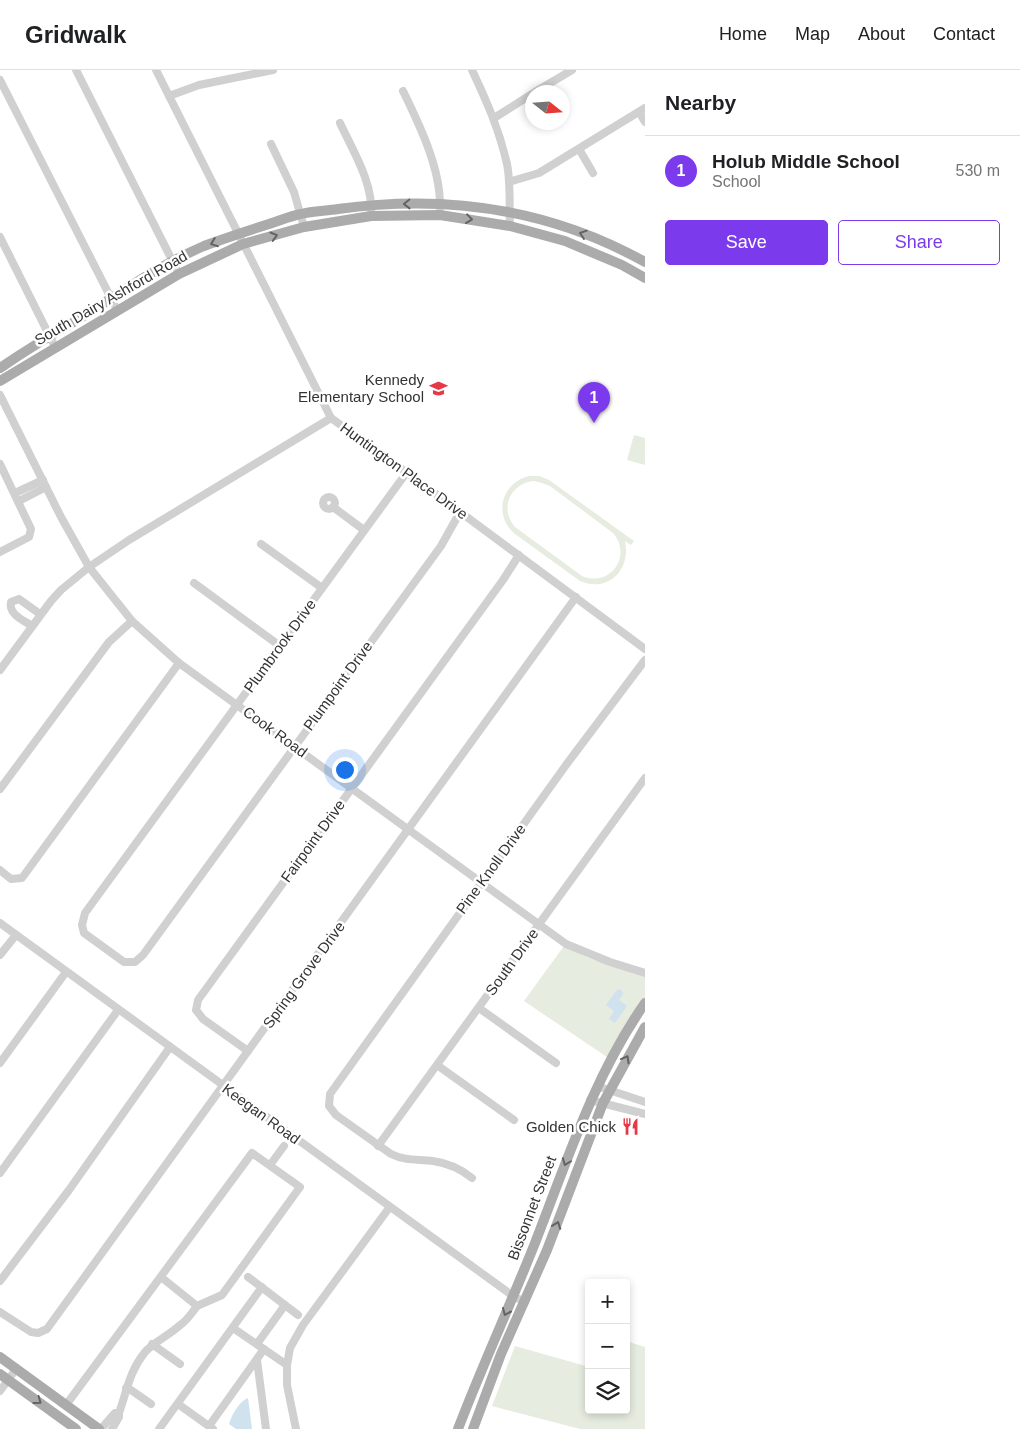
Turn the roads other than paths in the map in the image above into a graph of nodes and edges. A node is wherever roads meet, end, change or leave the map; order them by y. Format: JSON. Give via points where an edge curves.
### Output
{"nodes":[{"id":1,"x":76,"y":70,"type":"edge"},
{"id":2,"x":156,"y":70,"type":"edge"},
{"id":3,"x":273,"y":70,"type":"edge"},
{"id":4,"x":472,"y":70,"type":"edge"},
{"id":5,"x":572,"y":70,"type":"edge"},
{"id":6,"x":0,"y":80,"type":"edge"},
{"id":7,"x":547,"y":85,"type":"edge"},
{"id":8,"x":403,"y":91,"type":"dead end"},
{"id":9,"x":169,"y":96,"type":"junction"},
{"id":10,"x":525,"y":99,"type":"edge"},
{"id":11,"x":642,"y":110,"type":"edge"},
{"id":12,"x":494,"y":118,"type":"junction"},
{"id":13,"x":645,"y":122,"type":"edge"},
{"id":14,"x":340,"y":123,"type":"dead end"},
{"id":15,"x":271,"y":144,"type":"dead end"},
{"id":16,"x":579,"y":149,"type":"junction"},
{"id":17,"x":593,"y":173,"type":"dead end"},
{"id":18,"x":509,"y":182,"type":"junction"},
{"id":19,"x":440,"y":203,"type":"junction"},
{"id":20,"x":372,"y":204,"type":"junction"},
{"id":21,"x":510,"y":212,"type":"junction"},
{"id":22,"x":300,"y":214,"type":"junction"},
{"id":23,"x":440,"y":215,"type":"junction"},
{"id":24,"x":371,"y":216,"type":"junction"},
{"id":25,"x":510,"y":226,"type":"junction"},
{"id":26,"x":304,"y":227,"type":"junction"},
{"id":27,"x":237,"y":234,"type":"junction"},
{"id":28,"x":0,"y":237,"type":"edge"},
{"id":29,"x":242,"y":244,"type":"junction"},
{"id":30,"x":628,"y":253,"type":"junction"},
{"id":31,"x":173,"y":262,"type":"junction"},
{"id":32,"x":645,"y":262,"type":"edge"},
{"id":33,"x":622,"y":265,"type":"junction"},
{"id":34,"x":179,"y":274,"type":"junction"},
{"id":35,"x":645,"y":278,"type":"edge"},
{"id":36,"x":111,"y":298,"type":"junction"},
{"id":37,"x":117,"y":310,"type":"junction"},
{"id":38,"x":49,"y":336,"type":"junction"},
{"id":39,"x":55,"y":347,"type":"junction"},
{"id":40,"x":0,"y":368,"type":"edge"},
{"id":41,"x":0,"y":381,"type":"edge"},
{"id":42,"x":0,"y":394,"type":"edge"},
{"id":43,"x":331,"y":418,"type":"junction"},
{"id":44,"x":0,"y":464,"type":"edge"},
{"id":45,"x":407,"y":472,"type":"junction"},
{"id":46,"x":44,"y":483,"type":"junction"},
{"id":47,"x":17,"y":497,"type":"junction"},
{"id":48,"x":334,"y":507,"type":"dead end"},
{"id":49,"x":460,"y":512,"type":"junction"},
{"id":50,"x":364,"y":530,"type":"junction"},
{"id":51,"x":262,"y":544,"type":"dead end"},
{"id":52,"x":0,"y":552,"type":"edge"},
{"id":53,"x":518,"y":555,"type":"junction"},
{"id":54,"x":88,"y":567,"type":"junction"},
{"id":55,"x":194,"y":584,"type":"dead end"},
{"id":56,"x":322,"y":588,"type":"junction"},
{"id":57,"x":576,"y":598,"type":"junction"},
{"id":58,"x":40,"y":614,"type":"junction"},
{"id":59,"x":132,"y":622,"type":"junction"},
{"id":60,"x":32,"y":626,"type":"junction"},
{"id":61,"x":280,"y":646,"type":"junction"},
{"id":62,"x":645,"y":649,"type":"edge"},
{"id":63,"x":645,"y":660,"type":"edge"},
{"id":64,"x":179,"y":663,"type":"junction"},
{"id":65,"x":0,"y":670,"type":"edge"},
{"id":66,"x":238,"y":705,"type":"junction"},
{"id":67,"x":295,"y":746,"type":"junction"},
{"id":68,"x":645,"y":778,"type":"edge"},
{"id":69,"x":351,"y":788,"type":"junction"},
{"id":70,"x":0,"y":789,"type":"edge"},
{"id":71,"x":409,"y":829,"type":"junction"},
{"id":72,"x":0,"y":870,"type":"edge"},
{"id":73,"x":480,"y":883,"type":"junction"},
{"id":74,"x":0,"y":923,"type":"edge"},
{"id":75,"x":539,"y":925,"type":"junction"},
{"id":76,"x":161,"y":930,"type":"joint"},
{"id":77,"x":16,"y":935,"type":"junction"},
{"id":78,"x":0,"y":955,"type":"edge"},
{"id":79,"x":66,"y":972,"type":"junction"},
{"id":80,"x":645,"y":973,"type":"edge"},
{"id":81,"x":645,"y":1003,"type":"edge"},
{"id":82,"x":479,"y":1008,"type":"junction"},
{"id":83,"x":118,"y":1010,"type":"junction"},
{"id":84,"x":645,"y":1027,"type":"edge"},
{"id":85,"x":170,"y":1047,"type":"junction"},
{"id":86,"x":248,"y":1051,"type":"junction"},
{"id":87,"x":0,"y":1063,"type":"edge"},
{"id":88,"x":556,"y":1063,"type":"dead end"},
{"id":89,"x":437,"y":1065,"type":"junction"},
{"id":90,"x":222,"y":1086,"type":"junction"},
{"id":91,"x":597,"y":1086,"type":"junction"},
{"id":92,"x":609,"y":1089,"type":"junction"},
{"id":93,"x":590,"y":1100,"type":"junction"},
{"id":94,"x":645,"y":1102,"type":"edge"},
{"id":95,"x":603,"y":1103,"type":"junction"},
{"id":96,"x":645,"y":1114,"type":"edge"},
{"id":97,"x":514,"y":1120,"type":"dead end"},
{"id":98,"x":284,"y":1146,"type":"dead end"},
{"id":99,"x":378,"y":1146,"type":"junction"},
{"id":100,"x":270,"y":1165,"type":"junction"},
{"id":101,"x":0,"y":1174,"type":"edge"},
{"id":102,"x":472,"y":1178,"type":"dead end"},
{"id":103,"x":558,"y":1183,"type":"junction"},
{"id":104,"x":571,"y":1188,"type":"junction"},
{"id":105,"x":389,"y":1208,"type":"junction"},
{"id":106,"x":534,"y":1246,"type":"junction"},
{"id":107,"x":548,"y":1250,"type":"junction"},
{"id":108,"x":161,"y":1277,"type":"junction"},
{"id":109,"x":248,"y":1277,"type":"dead end"},
{"id":110,"x":0,"y":1282,"type":"edge"},
{"id":111,"x":262,"y":1287,"type":"junction"},
{"id":112,"x":513,"y":1296,"type":"junction"},
{"id":113,"x":525,"y":1302,"type":"junction"},
{"id":114,"x":285,"y":1305,"type":"junction"},
{"id":115,"x":198,"y":1306,"type":"junction"},
{"id":116,"x":0,"y":1312,"type":"edge"},
{"id":117,"x":298,"y":1315,"type":"dead end"},
{"id":118,"x":233,"y":1328,"type":"junction"},
{"id":119,"x":152,"y":1344,"type":"junction"},
{"id":120,"x":257,"y":1344,"type":"junction"},
{"id":121,"x":264,"y":1349,"type":"junction"},
{"id":122,"x":0,"y":1357,"type":"edge"},
{"id":123,"x":257,"y":1360,"type":"junction"},
{"id":124,"x":180,"y":1364,"type":"dead end"},
{"id":125,"x":287,"y":1366,"type":"junction"},
{"id":126,"x":16,"y":1369,"type":"junction"},
{"id":127,"x":4,"y":1376,"type":"edge"},
{"id":128,"x":474,"y":1386,"type":"junction"},
{"id":129,"x":126,"y":1388,"type":"junction"},
{"id":130,"x":0,"y":1391,"type":"edge"},
{"id":131,"x":487,"y":1391,"type":"junction"},
{"id":132,"x":151,"y":1404,"type":"dead end"},
{"id":133,"x":178,"y":1404,"type":"junction"},
{"id":134,"x":66,"y":1405,"type":"junction"},
{"id":135,"x":118,"y":1413,"type":"junction"},
{"id":136,"x":164,"y":1425,"type":"edge"},
{"id":137,"x":211,"y":1427,"type":"edge"},
{"id":138,"x":76,"y":1429,"type":"edge"},
{"id":139,"x":100,"y":1429,"type":"edge"},
{"id":140,"x":112,"y":1429,"type":"edge"},
{"id":141,"x":159,"y":1429,"type":"edge"},
{"id":142,"x":266,"y":1429,"type":"edge"},
{"id":143,"x":296,"y":1429,"type":"edge"},
{"id":144,"x":458,"y":1429,"type":"edge"},
{"id":145,"x":473,"y":1429,"type":"edge"}],
"edges":[{"from":1,"to":31,"type":"street"},
{"from":2,"to":9,"type":"street","name":"Huntington Place Drive"},
{"from":3,"to":9,"type":"street","via":[[199,85]]},
{"from":4,"to":12,"type":"street"},
{"from":5,"to":7,"type":"street"},
{"from":6,"to":36,"type":"street"},
{"from":8,"to":19,"type":"street","via":[[428,145]]},
{"from":9,"to":27,"type":"street","name":"Huntington Place Drive"},
{"from":10,"to":12,"type":"street"},
{"from":11,"to":13,"type":"street"},
{"from":11,"to":16,"type":"street"},
{"from":12,"to":18,"type":"street"},
{"from":14,"to":20,"type":"street","via":[[363,173]]},
{"from":15,"to":22,"type":"street","via":[[294,192]]},
{"from":16,"to":17,"type":"street"},
{"from":16,"to":18,"type":"street","via":[[540,173]]},
{"from":18,"to":21,"type":"street"},
{"from":19,"to":20,"type":"main road","name":"South Dairy Ashford Road","one_way":true},
{"from":19,"to":21,"type":"main road","name":"South Dairy Ashford Road"},
{"from":19,"to":23,"type":"street"},
{"from":20,"to":22,"type":"main road","name":"South Dairy Ashford Road"},
{"from":20,"to":24,"type":"street"},
{"from":21,"to":25,"type":"street"},
{"from":30,"to":21,"type":"main road","name":"South Dairy Ashford Road","one_way":true,"via":[[579,232]]},
{"from":22,"to":26,"type":"street"},
{"from":22,"to":27,"type":"main road","name":"South Dairy Ashford Road"},
{"from":23,"to":24,"type":"main road","name":"South Dairy Ashford Road"},
{"from":23,"to":25,"type":"main road","name":"South Dairy Ashford Road","one_way":true},
{"from":24,"to":26,"type":"main road","name":"South Dairy Ashford Road"},
{"from":25,"to":33,"type":"main road","name":"South Dairy Ashford Road","via":[[565,241]]},
{"from":29,"to":26,"type":"main road","name":"South Dairy Ashford Road","one_way":true},
{"from":27,"to":29,"type":"street","name":"Huntington Place Drive"},
{"from":27,"to":31,"type":"main road","name":"South Dairy Ashford Road","one_way":true},
{"from":28,"to":38,"type":"street"},
{"from":29,"to":34,"type":"main road","name":"South Dairy Ashford Road"},
{"from":29,"to":43,"type":"street","name":"Huntington Place Drive"},
{"from":30,"to":32,"type":"main road","name":"South Dairy Ashford Road"},
{"from":30,"to":33,"type":"main road"},
{"from":31,"to":34,"type":"street"},
{"from":31,"to":36,"type":"main road","name":"South Dairy Ashford Road"},
{"from":33,"to":35,"type":"main road","name":"South Dairy Ashford Road"},
{"from":34,"to":37,"type":"main road","name":"South Dairy Ashford Road"},
{"from":36,"to":37,"type":"street"},
{"from":36,"to":38,"type":"main road","name":"South Dairy Ashford Road"},
{"from":37,"to":39,"type":"main road","name":"South Dairy Ashford Road"},
{"from":38,"to":39,"type":"street"},
{"from":38,"to":40,"type":"main road","name":"South Dairy Ashford Road"},
{"from":39,"to":41,"type":"main road","name":"South Dairy Ashford Road"},
{"from":42,"to":46,"type":"street","name":"Cook Road"},
{"from":43,"to":45,"type":"street","name":"Huntington Place Drive"},
{"from":43,"to":54,"type":"street"},
{"from":44,"to":47,"type":"street"},
{"from":45,"to":49,"type":"street","name":"Huntington Place Drive"},
{"from":45,"to":50,"type":"street","name":"Plumbrook Drive"},
{"from":46,"to":47,"type":"street"},
{"from":46,"to":54,"type":"street","name":"Cook Road"},
{"from":47,"to":52,"type":"street","via":[[31,533]]},
{"from":48,"to":50,"type":"street"},
{"from":49,"to":53,"type":"street","name":"Huntington Place Drive"},
{"from":49,"to":67,"type":"street","name":"Plumpoint Drive","via":[[441,546]]},
{"from":50,"to":56,"type":"street","name":"Plumbrook Drive"},
{"from":51,"to":56,"type":"street"},
{"from":53,"to":57,"type":"street","name":"Huntington Place Drive"},
{"from":53,"to":69,"type":"street","name":"Fairpoint Drive"},
{"from":54,"to":58,"type":"street"},
{"from":54,"to":59,"type":"street","name":"Cook Road"},
{"from":55,"to":61,"type":"street"},
{"from":56,"to":61,"type":"street","name":"Plumbrook Drive"},
{"from":57,"to":62,"type":"street","name":"Huntington Place Drive"},
{"from":57,"to":71,"type":"street","name":"Spring Grove Drive"},
{"from":58,"to":60,"type":"street"},
{"from":58,"to":60,"type":"street","via":[[19,599],[12,602],[13,613]]},
{"from":59,"to":64,"type":"street","name":"Cook Road"},
{"from":59,"to":70,"type":"street","via":[[109,642]]},
{"from":60,"to":65,"type":"street"},
{"from":61,"to":66,"type":"street","name":"Plumbrook Drive"},
{"from":63,"to":73,"type":"street","name":"Pine Knoll Drive"},
{"from":64,"to":66,"type":"street","name":"Cook Road"},
{"from":64,"to":72,"type":"street","via":[[22,878],[12,879]]},
{"from":66,"to":67,"type":"street","name":"Cook Road"},
{"from":66,"to":76,"type":"street","name":"Plumbrook Drive","via":[[85,913],[82,925],[84,933],[124,962],[135,962]]},
{"from":67,"to":69,"type":"street","name":"Cook Road"},
{"from":67,"to":76,"type":"street","name":"Plumpoint Drive"},
{"from":68,"to":75,"type":"street","name":"South Drive"},
{"from":69,"to":71,"type":"street","name":"Cook Road"},
{"from":69,"to":86,"type":"street","name":"Fairpoint Drive","via":[[198,1000],[196,1010],[203,1019]]},
{"from":71,"to":73,"type":"street","name":"Cook Road"},
{"from":71,"to":86,"type":"street","name":"Spring Grove Drive"},
{"from":73,"to":75,"type":"street","name":"Cook Road"},
{"from":73,"to":99,"type":"street","name":"Pine Knoll Drive","via":[[330,1094],[329,1106],[336,1115]]},
{"from":74,"to":77,"type":"street","name":"Keegan Road"},
{"from":75,"to":80,"type":"street","name":"Cook Road","via":[[566,944]]},
{"from":75,"to":82,"type":"street","name":"South Drive"},
{"from":77,"to":78,"type":"street"},
{"from":77,"to":79,"type":"street","name":"Keegan Road"},
{"from":79,"to":83,"type":"street","name":"Keegan Road"},
{"from":79,"to":87,"type":"street"},
{"from":81,"to":91,"type":"main road","name":"Bissonnet Street","via":[[618,1044]]},
{"from":82,"to":88,"type":"street"},
{"from":82,"to":89,"type":"street","name":"South Drive"},
{"from":83,"to":85,"type":"street","name":"Keegan Road"},
{"from":83,"to":101,"type":"street"},
{"from":92,"to":84,"type":"main road","name":"Bissonnet Street","one_way":true},
{"from":85,"to":90,"type":"street","name":"Keegan Road"},
{"from":85,"to":110,"type":"street"},
{"from":86,"to":90,"type":"street","name":"Spring Grove Drive"},
{"from":89,"to":97,"type":"street"},
{"from":89,"to":99,"type":"street","name":"South Drive"},
{"from":90,"to":105,"type":"street","name":"Keegan Road"},
{"from":90,"to":116,"type":"street","name":"Spring Grove Drive","via":[[47,1329],[31,1332]]},
{"from":91,"to":92,"type":"street"},
{"from":91,"to":93,"type":"main road","name":"Bissonnet Street"},
{"from":92,"to":94,"type":"street"},
{"from":92,"to":95,"type":"main road","name":"Bissonnet Street"},
{"from":93,"to":95,"type":"street"},
{"from":93,"to":103,"type":"main road","name":"Bissonnet Street","one_way":true},
{"from":95,"to":96,"type":"street"},
{"from":95,"to":104,"type":"main road","name":"Bissonnet Street"},
{"from":98,"to":100,"type":"street"},
{"from":99,"to":102,"type":"street","via":[[400,1158],[449,1165]]},
{"from":100,"to":108,"type":"street","via":[[252,1153]]},
{"from":100,"to":115,"type":"street","via":[[300,1187],[222,1295]]},
{"from":103,"to":104,"type":"main road"},
{"from":103,"to":106,"type":"main road","name":"Bissonnet Street"},
{"from":107,"to":104,"type":"main road","name":"Bissonnet Street","one_way":true},
{"from":105,"to":112,"type":"street","name":"Keegan Road"},
{"from":105,"to":125,"type":"street","via":[[302,1325],[290,1348]]},
{"from":106,"to":107,"type":"main road"},
{"from":106,"to":112,"type":"main road","name":"Bissonnet Street"},
{"from":107,"to":113,"type":"main road","name":"Bissonnet Street"},
{"from":108,"to":115,"type":"street"},
{"from":108,"to":134,"type":"street"},
{"from":109,"to":111,"type":"street"},
{"from":111,"to":114,"type":"street"},
{"from":111,"to":118,"type":"street"},
{"from":112,"to":113,"type":"street","name":"Keegan Road"},
{"from":112,"to":128,"type":"main road","name":"Bissonnet Street","one_way":true},
{"from":113,"to":131,"type":"main road","name":"Bissonnet Street"},
{"from":114,"to":117,"type":"street"},
{"from":114,"to":120,"type":"street"},
{"from":115,"to":119,"type":"street","via":[[179,1327]]},
{"from":118,"to":120,"type":"street"},
{"from":118,"to":133,"type":"street"},
{"from":119,"to":124,"type":"street"},
{"from":119,"to":129,"type":"street","via":[[130,1374]]},
{"from":120,"to":121,"type":"street"},
{"from":121,"to":123,"type":"street"},
{"from":121,"to":125,"type":"street"},
{"from":122,"to":126,"type":"main road"},
{"from":123,"to":137,"type":"street"},
{"from":123,"to":142,"type":"street"},
{"from":125,"to":143,"type":"street","via":[[287,1385]]},
{"from":126,"to":127,"type":"street"},
{"from":126,"to":134,"type":"main road"},
{"from":127,"to":130,"type":"street"},
{"from":127,"to":138,"type":"main road","one_way":true},
{"from":128,"to":131,"type":"main road"},
{"from":128,"to":144,"type":"main road","name":"Bissonnet Street"},
{"from":129,"to":132,"type":"street"},
{"from":129,"to":135,"type":"street"},
{"from":131,"to":145,"type":"main road","name":"Bissonnet Street"},
{"from":133,"to":136,"type":"street"},
{"from":133,"to":137,"type":"street"},
{"from":134,"to":139,"type":"main road"},
{"from":135,"to":139,"type":"street"},
{"from":135,"to":140,"type":"street"},
{"from":136,"to":141,"type":"street"}]}
